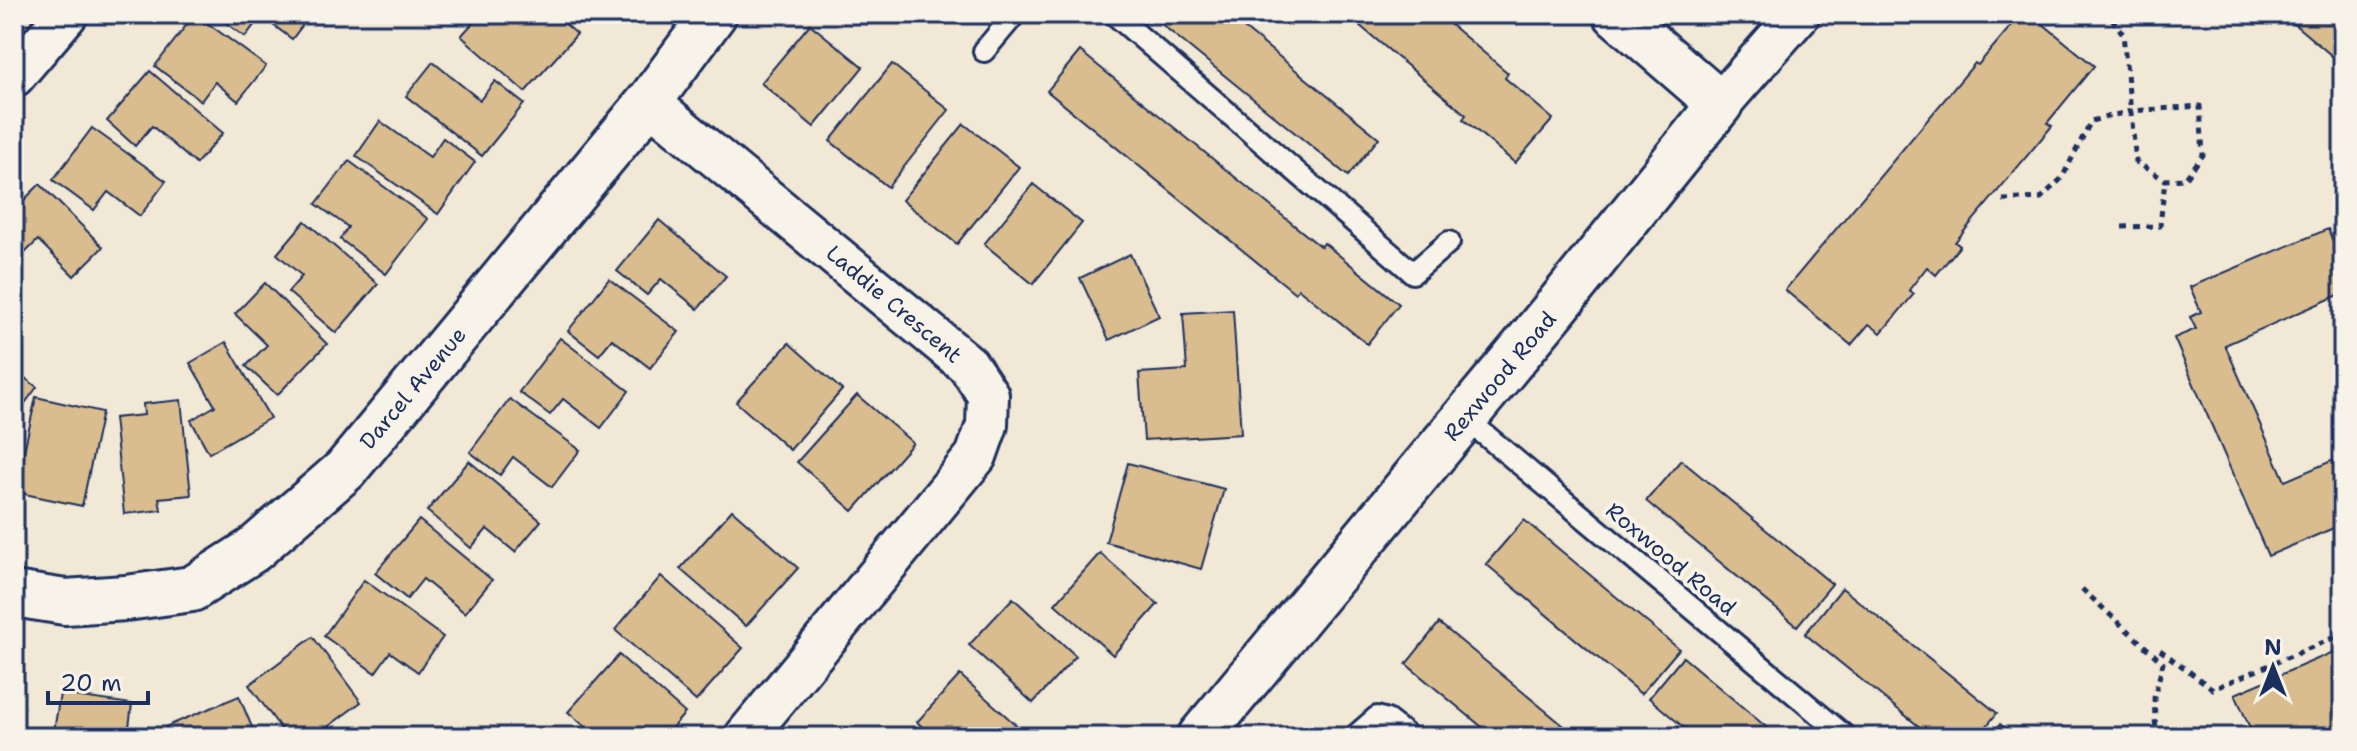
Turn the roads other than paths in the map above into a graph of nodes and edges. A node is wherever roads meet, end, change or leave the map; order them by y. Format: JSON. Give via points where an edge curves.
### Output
{"nodes":[{"id":1,"x":67,"y":14,"type":"edge"},
{"id":2,"x":714,"y":14,"type":"edge"},
{"id":3,"x":1015,"y":14,"type":"edge"},
{"id":4,"x":1114,"y":14,"type":"edge"},
{"id":5,"x":1616,"y":14,"type":"edge"},
{"id":6,"x":1799,"y":14,"type":"edge"},
{"id":7,"x":984,"y":51,"type":"dead end"},
{"id":8,"x":14,"y":76,"type":"edge"},
{"id":9,"x":649,"y":102,"type":"junction"},
{"id":10,"x":1720,"y":104,"type":"junction"},
{"id":11,"x":1449,"y":242,"type":"dead end"},
{"id":12,"x":1465,"y":418,"type":"junction"},
{"id":13,"x":14,"y":594,"type":"edge"},
{"id":14,"x":745,"y":737,"type":"edge"},
{"id":15,"x":1200,"y":737,"type":"edge"},
{"id":16,"x":1354,"y":737,"type":"edge"},
{"id":17,"x":1409,"y":737,"type":"edge"},
{"id":18,"x":1846,"y":737,"type":"edge"}],
"edges":[{"from":1,"to":8,"type":"street"},
{"from":2,"to":9,"type":"street","name":"Darcel Avenue"},
{"from":3,"to":7,"type":"lane"},
{"from":4,"to":11,"type":"lane","via":[[1413,273]]},
{"from":5,"to":10,"type":"street"},
{"from":6,"to":10,"type":"street","name":"Rexwood Road"},
{"from":9,"to":13,"type":"street","name":"Darcel Avenue","via":[[345,470],[253,550],[192,589],[65,602]]},
{"from":9,"to":14,"type":"street","name":"Laddie Crescent","via":[[968,365],[988,395],[987,425],[976,456]]},
{"from":10,"to":12,"type":"street","name":"Rexwood Road"},
{"from":12,"to":15,"type":"street","name":"Rexwood Road"},
{"from":12,"to":18,"type":"lane","name":"Roxwood Road"},
{"from":16,"to":17,"type":"lane","via":[[1377,717]]}]}
